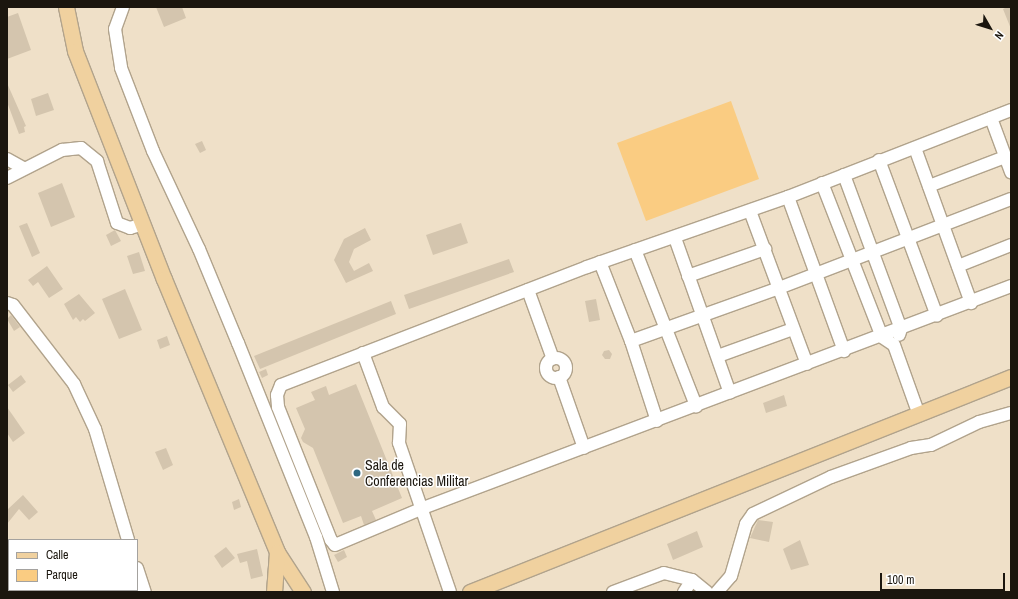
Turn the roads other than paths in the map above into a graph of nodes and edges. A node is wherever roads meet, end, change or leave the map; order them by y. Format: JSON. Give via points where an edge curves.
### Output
{"nodes":[{"id":1,"x":66,"y":7,"type":"edge"},
{"id":2,"x":123,"y":7,"type":"edge"},
{"id":3,"x":1011,"y":110,"type":"edge"},
{"id":4,"x":991,"y":118,"type":"junction"},
{"id":5,"x":915,"y":148,"type":"junction"},
{"id":6,"x":1005,"y":157,"type":"junction"},
{"id":7,"x":7,"y":159,"type":"edge"},
{"id":8,"x":879,"y":160,"type":"junction"},
{"id":9,"x":23,"y":168,"type":"junction"},
{"id":10,"x":1011,"y":172,"type":"edge"},
{"id":11,"x":844,"y":175,"type":"junction"},
{"id":12,"x":7,"y":178,"type":"edge"},
{"id":13,"x":822,"y":183,"type":"junction"},
{"id":14,"x":929,"y":186,"type":"junction"},
{"id":15,"x":788,"y":197,"type":"junction"},
{"id":16,"x":1011,"y":199,"type":"edge"},
{"id":17,"x":750,"y":211,"type":"junction"},
{"id":18,"x":143,"y":224,"type":"junction"},
{"id":19,"x":943,"y":225,"type":"junction"},
{"id":20,"x":675,"y":238,"type":"junction"},
{"id":21,"x":909,"y":238,"type":"junction"},
{"id":22,"x":1011,"y":245,"type":"edge"},
{"id":23,"x":765,"y":249,"type":"junction"},
{"id":24,"x":635,"y":250,"type":"junction"},
{"id":25,"x":873,"y":252,"type":"junction"},
{"id":26,"x":850,"y":260,"type":"junction"},
{"id":27,"x":600,"y":262,"type":"junction"},
{"id":28,"x":958,"y":266,"type":"junction"},
{"id":29,"x":815,"y":273,"type":"junction"},
{"id":30,"x":688,"y":276,"type":"junction"},
{"id":31,"x":1011,"y":286,"type":"edge"},
{"id":32,"x":779,"y":288,"type":"junction"},
{"id":33,"x":528,"y":290,"type":"junction"},
{"id":34,"x":971,"y":302,"type":"junction"},
{"id":35,"x":7,"y":303,"type":"edge"},
{"id":36,"x":704,"y":316,"type":"junction"},
{"id":37,"x":936,"y":316,"type":"junction"},
{"id":38,"x":666,"y":328,"type":"junction"},
{"id":39,"x":793,"y":329,"type":"junction"},
{"id":40,"x":901,"y":329,"type":"junction"},
{"id":41,"x":882,"y":337,"type":"junction"},
{"id":42,"x":631,"y":341,"type":"junction"},
{"id":43,"x":894,"y":345,"type":"junction"},
{"id":44,"x":844,"y":351,"type":"junction"},
{"id":45,"x":363,"y":353,"type":"junction"},
{"id":46,"x":718,"y":356,"type":"junction"},
{"id":47,"x":807,"y":364,"type":"junction"},
{"id":48,"x":1011,"y":377,"type":"edge"},
{"id":49,"x":730,"y":393,"type":"junction"},
{"id":50,"x":696,"y":406,"type":"junction"},
{"id":51,"x":1011,"y":413,"type":"edge"},
{"id":52,"x":919,"y":415,"type":"junction"},
{"id":53,"x":657,"y":421,"type":"junction"},
{"id":54,"x":584,"y":448,"type":"junction"},
{"id":55,"x":423,"y":508,"type":"junction"},
{"id":56,"x":128,"y":539,"type":"edge"},
{"id":57,"x":277,"y":552,"type":"junction"},
{"id":58,"x":138,"y":571,"type":"edge"},
{"id":59,"x":692,"y":580,"type":"junction"},
{"id":60,"x":145,"y":592,"type":"edge"},
{"id":61,"x":274,"y":592,"type":"edge"},
{"id":62,"x":303,"y":592,"type":"edge"},
{"id":63,"x":333,"y":592,"type":"edge"},
{"id":64,"x":450,"y":592,"type":"edge"},
{"id":65,"x":470,"y":592,"type":"edge"},
{"id":66,"x":613,"y":592,"type":"edge"},
{"id":67,"x":684,"y":592,"type":"edge"},
{"id":68,"x":707,"y":592,"type":"edge"},
{"id":69,"x":717,"y":592,"type":"edge"}],
"edges":[{"from":1,"to":18,"type":"main road","via":[[75,51]]},
{"from":2,"to":63,"type":"street","via":[[115,29],[121,68],[154,151],[238,343],[316,537]]},
{"from":3,"to":4,"type":"street"},
{"from":4,"to":5,"type":"street"},
{"from":4,"to":6,"type":"street"},
{"from":5,"to":8,"type":"street"},
{"from":5,"to":14,"type":"street"},
{"from":6,"to":10,"type":"street"},
{"from":6,"to":14,"type":"street"},
{"from":7,"to":9,"type":"street"},
{"from":8,"to":11,"type":"street"},
{"from":8,"to":21,"type":"street"},
{"from":9,"to":12,"type":"street"},
{"from":9,"to":18,"type":"street","via":[[62,150],[81,148],[97,161],[117,223],[130,228]]},
{"from":11,"to":13,"type":"street"},
{"from":11,"to":25,"type":"street"},
{"from":13,"to":15,"type":"street"},
{"from":13,"to":26,"type":"street"},
{"from":14,"to":19,"type":"street"},
{"from":15,"to":17,"type":"street"},
{"from":15,"to":29,"type":"street"},
{"from":16,"to":19,"type":"street"},
{"from":17,"to":20,"type":"street"},
{"from":17,"to":23,"type":"street"},
{"from":18,"to":57,"type":"main road"},
{"from":19,"to":21,"type":"street"},
{"from":19,"to":28,"type":"street"},
{"from":20,"to":24,"type":"street"},
{"from":20,"to":30,"type":"street"},
{"from":21,"to":25,"type":"street"},
{"from":21,"to":37,"type":"street"},
{"from":22,"to":28,"type":"street"},
{"from":23,"to":30,"type":"street"},
{"from":23,"to":32,"type":"street"},
{"from":24,"to":27,"type":"street"},
{"from":24,"to":38,"type":"street"},
{"from":25,"to":26,"type":"street"},
{"from":25,"to":40,"type":"street"},
{"from":26,"to":29,"type":"street"},
{"from":26,"to":41,"type":"street"},
{"from":27,"to":33,"type":"street"},
{"from":27,"to":42,"type":"street"},
{"from":28,"to":34,"type":"street"},
{"from":29,"to":32,"type":"street"},
{"from":29,"to":44,"type":"street"},
{"from":30,"to":36,"type":"street"},
{"from":31,"to":34,"type":"street"},
{"from":32,"to":36,"type":"street"},
{"from":32,"to":39,"type":"street"},
{"from":33,"to":45,"type":"street"},
{"from":33,"to":54,"type":"street","via":[[553,359],[560,359],[565,365],[564,372],[559,377]]},
{"from":34,"to":37,"type":"street"},
{"from":35,"to":56,"type":"street","via":[[13,305],[74,384],[95,429]]},
{"from":36,"to":38,"type":"street"},
{"from":36,"to":46,"type":"street"},
{"from":37,"to":40,"type":"street"},
{"from":38,"to":42,"type":"street"},
{"from":38,"to":50,"type":"street"},
{"from":39,"to":46,"type":"street"},
{"from":39,"to":47,"type":"street"},
{"from":40,"to":41,"type":"street"},
{"from":40,"to":43,"type":"street"},
{"from":41,"to":43,"type":"street"},
{"from":41,"to":44,"type":"street"},
{"from":42,"to":53,"type":"street"},
{"from":43,"to":52,"type":"street"},
{"from":44,"to":47,"type":"street"},
{"from":45,"to":55,"type":"street","via":[[383,407],[400,424],[399,443]]},
{"from":45,"to":55,"type":"street","via":[[280,385],[277,395],[278,407],[335,545]]},
{"from":46,"to":49,"type":"street"},
{"from":47,"to":49,"type":"street"},
{"from":48,"to":52,"type":"main road"},
{"from":49,"to":50,"type":"street"},
{"from":50,"to":53,"type":"street"},
{"from":51,"to":69,"type":"street","via":[[979,422],[931,445],[911,448],[831,477],[753,514],[746,524],[731,576]]},
{"from":52,"to":65,"type":"main road"},
{"from":53,"to":54,"type":"street"},
{"from":54,"to":55,"type":"street"},
{"from":55,"to":64,"type":"street"},
{"from":57,"to":61,"type":"main road"},
{"from":57,"to":62,"type":"main road"},
{"from":58,"to":60,"type":"street"},
{"from":59,"to":66,"type":"street","via":[[664,573]]},
{"from":59,"to":67,"type":"street"},
{"from":59,"to":68,"type":"street"}]}
